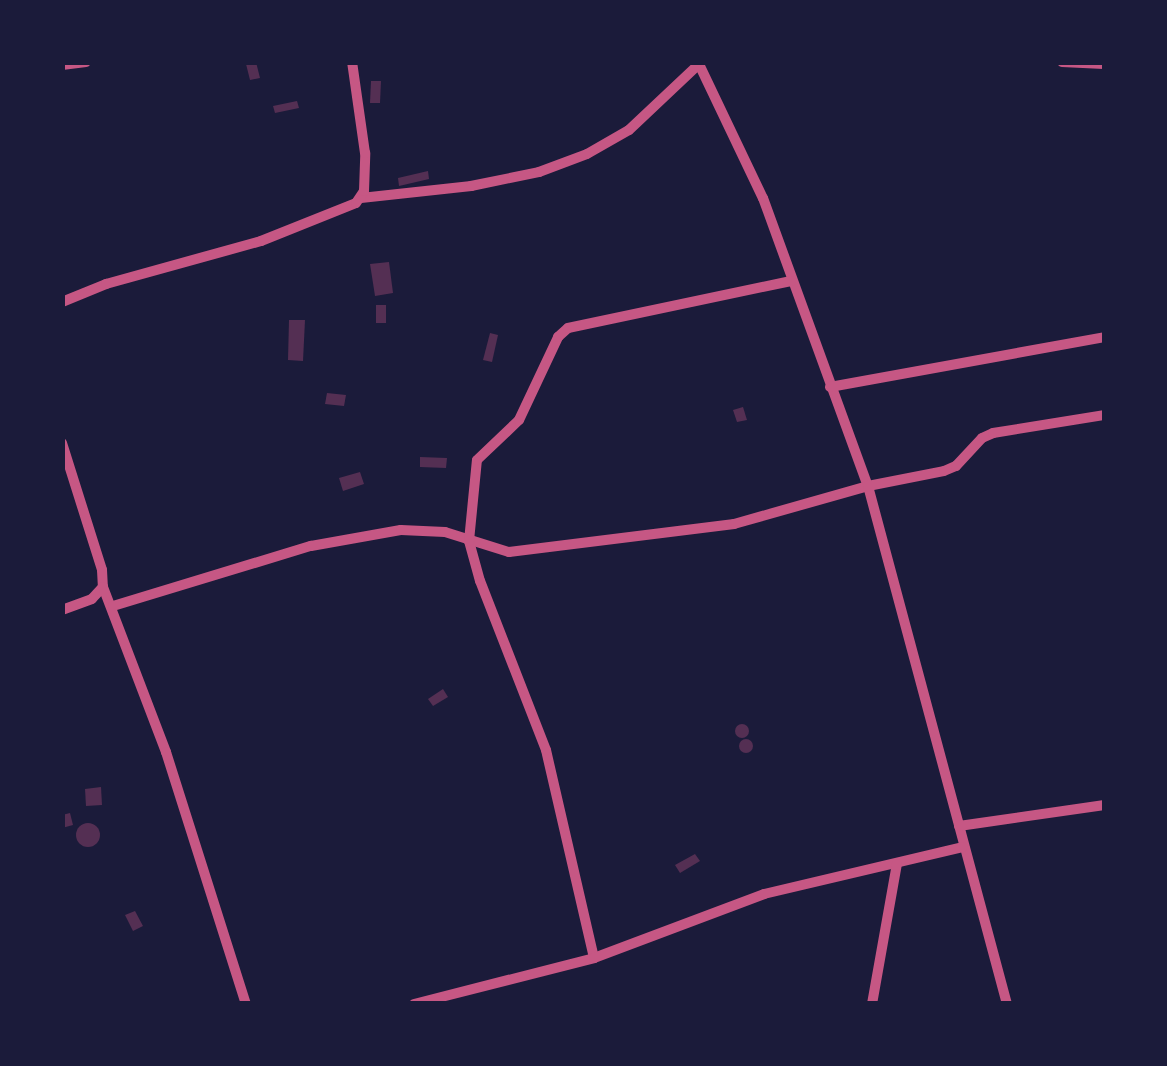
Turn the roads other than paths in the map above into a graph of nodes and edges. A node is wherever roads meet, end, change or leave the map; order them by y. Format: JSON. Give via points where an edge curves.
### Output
{"nodes":[{"id":1,"x":86,"y":62,"type":"edge"},
{"id":2,"x":352,"y":62,"type":"edge"},
{"id":3,"x":1062,"y":62,"type":"edge"},
{"id":4,"x":699,"y":63,"type":"edge"},
{"id":5,"x":1104,"y":64,"type":"edge"},
{"id":6,"x":62,"y":65,"type":"edge"},
{"id":7,"x":361,"y":198,"type":"junction"},
{"id":8,"x":791,"y":281,"type":"junction"},
{"id":9,"x":62,"y":302,"type":"edge"},
{"id":10,"x":1104,"y":337,"type":"edge"},
{"id":11,"x":830,"y":387,"type":"junction"},
{"id":12,"x":1104,"y":415,"type":"edge"},
{"id":13,"x":62,"y":443,"type":"edge"},
{"id":14,"x":868,"y":486,"type":"junction"},
{"id":15,"x":469,"y":541,"type":"junction"},
{"id":16,"x":103,"y":587,"type":"junction"},
{"id":17,"x":113,"y":606,"type":"junction"},
{"id":18,"x":62,"y":610,"type":"edge"},
{"id":19,"x":1104,"y":805,"type":"edge"},
{"id":20,"x":958,"y":826,"type":"junction"},
{"id":21,"x":964,"y":847,"type":"junction"},
{"id":22,"x":897,"y":864,"type":"junction"},
{"id":23,"x":594,"y":958,"type":"junction"},
{"id":24,"x":246,"y":1004,"type":"edge"},
{"id":25,"x":414,"y":1004,"type":"edge"},
{"id":26,"x":872,"y":1004,"type":"edge"},
{"id":27,"x":1007,"y":1004,"type":"edge"}],
"edges":[{"from":1,"to":6,"type":"street"},
{"from":2,"to":7,"type":"street","via":[[365,152]]},
{"from":3,"to":5,"type":"street"},
{"from":4,"to":7,"type":"street","via":[[629,130],[587,154],[472,186]]},
{"from":4,"to":8,"type":"street","via":[[763,198]]},
{"from":7,"to":9,"type":"street","via":[[331,217]]},
{"from":8,"to":11,"type":"street"},
{"from":8,"to":15,"type":"street","via":[[568,328],[520,420],[478,460]]},
{"from":10,"to":11,"type":"street"},
{"from":11,"to":14,"type":"street"},
{"from":12,"to":14,"type":"street","via":[[993,434],[956,466]]},
{"from":13,"to":16,"type":"street"},
{"from":14,"to":15,"type":"street","via":[[734,524],[630,539],[509,552]]},
{"from":14,"to":20,"type":"street"},
{"from":15,"to":17,"type":"street","via":[[446,532],[364,536],[252,562]]},
{"from":15,"to":23,"type":"street","via":[[546,750]]},
{"from":16,"to":17,"type":"street"},
{"from":16,"to":18,"type":"street","via":[[92,599]]},
{"from":17,"to":24,"type":"street"},
{"from":19,"to":20,"type":"street"},
{"from":20,"to":21,"type":"street"},
{"from":21,"to":22,"type":"street"},
{"from":21,"to":27,"type":"street"},
{"from":22,"to":23,"type":"street","via":[[764,894]]},
{"from":22,"to":26,"type":"street"},
{"from":23,"to":25,"type":"street"}]}
